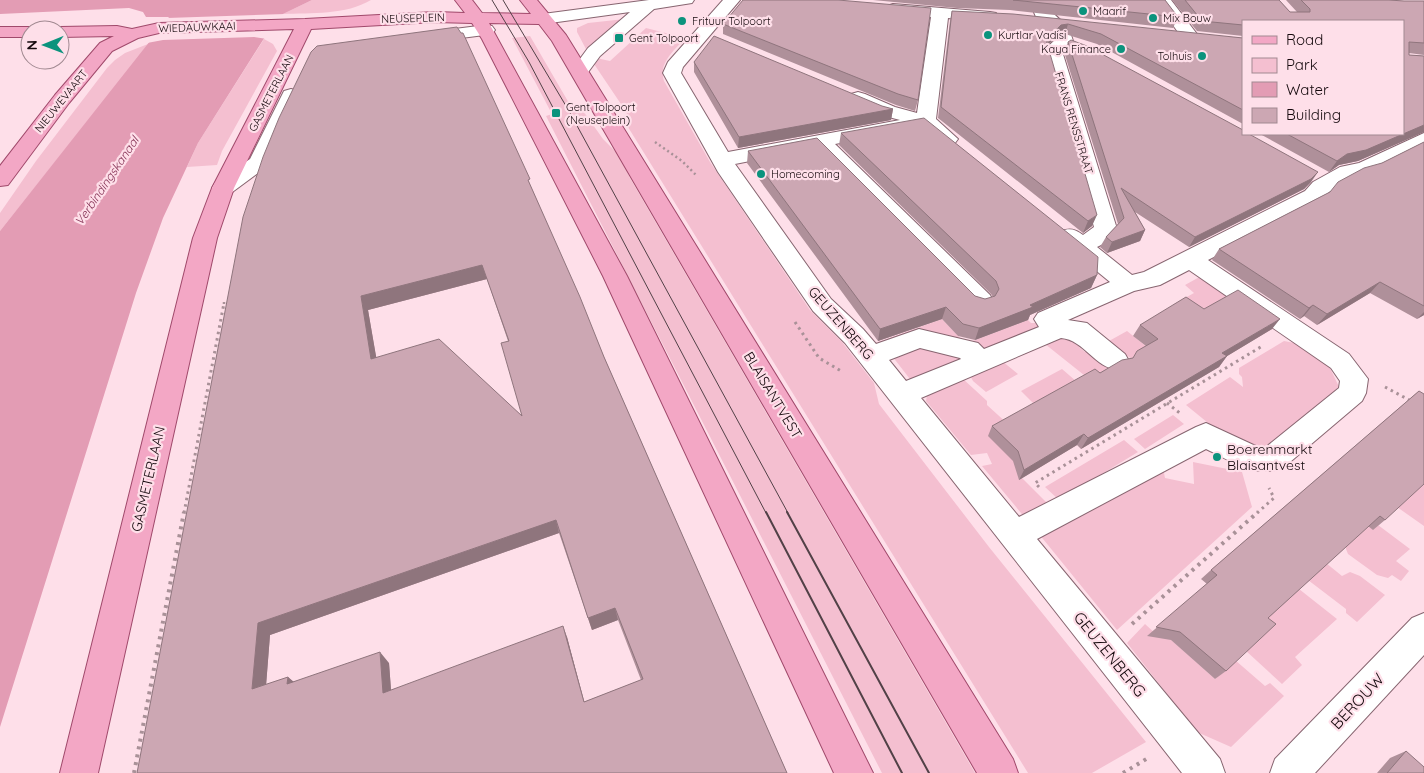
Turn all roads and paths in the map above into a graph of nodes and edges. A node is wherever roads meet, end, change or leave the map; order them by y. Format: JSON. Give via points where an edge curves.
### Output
{"nodes":[{"id":1,"x":463,"y":0,"type":"edge"},
{"id":2,"x":594,"y":0,"type":"edge"},
{"id":3,"x":686,"y":0,"type":"edge"},
{"id":4,"x":732,"y":0,"type":"edge"},
{"id":5,"x":1037,"y":0,"type":"edge"},
{"id":6,"x":1163,"y":0,"type":"edge"},
{"id":7,"x":390,"y":4,"type":"dead end"},
{"id":8,"x":650,"y":4,"type":"junction"},
{"id":9,"x":880,"y":8,"type":"edge"},
{"id":10,"x":535,"y":9,"type":"edge"},
{"id":11,"x":940,"y":13,"type":"junction"},
{"id":12,"x":350,"y":22,"type":"junction"},
{"id":13,"x":1052,"y":22,"type":"junction"},
{"id":14,"x":482,"y":23,"type":"junction"},
{"id":15,"x":305,"y":24,"type":"junction"},
{"id":16,"x":1077,"y":24,"type":"edge"},
{"id":17,"x":0,"y":32,"type":"edge"},
{"id":18,"x":20,"y":32,"type":"edge"},
{"id":19,"x":70,"y":32,"type":"edge"},
{"id":20,"x":132,"y":34,"type":"junction"},
{"id":21,"x":702,"y":34,"type":"junction"},
{"id":22,"x":1173,"y":36,"type":"edge"},
{"id":23,"x":1190,"y":38,"type":"junction"},
{"id":24,"x":406,"y":40,"type":"edge"},
{"id":25,"x":1208,"y":40,"type":"edge"},
{"id":26,"x":724,"y":43,"type":"edge"},
{"id":27,"x":580,"y":71,"type":"junction"},
{"id":28,"x":298,"y":80,"type":"edge"},
{"id":29,"x":843,"y":92,"type":"edge"},
{"id":30,"x":926,"y":121,"type":"junction"},
{"id":31,"x":1424,"y":139,"type":"edge"},
{"id":32,"x":820,"y":141,"type":"junction"},
{"id":33,"x":964,"y":152,"type":"edge"},
{"id":34,"x":721,"y":160,"type":"junction"},
{"id":35,"x":0,"y":180,"type":"edge"},
{"id":36,"x":223,"y":188,"type":"junction"},
{"id":37,"x":1056,"y":226,"type":"edge"},
{"id":38,"x":1079,"y":245,"type":"junction"},
{"id":39,"x":1190,"y":259,"type":"junction"},
{"id":40,"x":1128,"y":284,"type":"junction"},
{"id":41,"x":225,"y":300,"type":"edge"},
{"id":42,"x":981,"y":301,"type":"edge"},
{"id":43,"x":1050,"y":318,"type":"junction"},
{"id":44,"x":1293,"y":328,"type":"junction"},
{"id":45,"x":870,"y":357,"type":"junction"},
{"id":46,"x":1116,"y":361,"type":"edge"},
{"id":47,"x":980,"y":362,"type":"junction"},
{"id":48,"x":1354,"y":379,"type":"junction"},
{"id":49,"x":901,"y":395,"type":"junction"},
{"id":50,"x":1416,"y":403,"type":"edge"},
{"id":51,"x":1257,"y":460,"type":"junction"},
{"id":52,"x":1063,"y":510,"type":"junction"},
{"id":53,"x":1014,"y":535,"type":"junction"},
{"id":54,"x":1424,"y":630,"type":"edge"},
{"id":55,"x":1105,"y":648,"type":"junction"},
{"id":56,"x":79,"y":773,"type":"edge"},
{"id":57,"x":134,"y":773,"type":"edge"},
{"id":58,"x":854,"y":773,"type":"edge"},
{"id":59,"x":999,"y":773,"type":"edge"},
{"id":60,"x":1206,"y":773,"type":"edge"},
{"id":61,"x":1289,"y":773,"type":"edge"}],
"edges":[{"from":1,"to":14,"type":"main road"},
{"from":2,"to":10,"type":"street","name":"NEUSEPLEIN"},
{"from":3,"to":8,"type":"street","name":"NEUSEPLEIN"},
{"from":4,"to":21,"type":"street"},
{"from":5,"to":13,"type":"street","name":"FRANS RENSSTRAAT","via":[[1042,13]]},
{"from":6,"to":23,"type":"street"},
{"from":7,"to":12,"type":"main road","name":"NEUSEPLEIN"},
{"from":8,"to":10,"type":"street","name":"NEUSEPLEIN"},
{"from":8,"to":27,"type":"street","via":[[594,52]]},
{"from":9,"to":11,"type":"street"},
{"from":10,"to":14,"type":"main road","name":"NEUSEPLEIN"},
{"from":10,"to":27,"type":"main road","name":"BLAISANTVEST","via":[[560,38]]},
{"from":11,"to":13,"type":"street"},
{"from":11,"to":30,"type":"street"},
{"from":12,"to":14,"type":"main road","name":"NEUSEPLEIN","via":[[390,18]]},
{"from":12,"to":15,"type":"main road","name":"NEUSEPLEIN"},
{"from":13,"to":16,"type":"street"},
{"from":13,"to":38,"type":"street","name":"FRANS RENSSTRAAT","via":[[1073,44],[1053,50],[1106,229],[1095,239]]},
{"from":14,"to":24,"type":"street"},
{"from":14,"to":58,"type":"main road","via":[[615,276]]},
{"from":15,"to":20,"type":"main road","name":"WIEDAUWKAAI","via":[[159,28]]},
{"from":15,"to":36,"type":"main road","name":"GASMETERLAAN"},
{"from":17,"to":18,"type":"main road"},
{"from":19,"to":20,"type":"main road","name":"WIEDAUWKAAI"},
{"from":20,"to":35,"type":"main road","name":"NIEUWEVAART","via":[[106,47]]},
{"from":21,"to":26,"type":"street"},
{"from":21,"to":34,"type":"street","name":"GEUZENBERG","via":[[672,72]]},
{"from":22,"to":23,"type":"street"},
{"from":23,"to":25,"type":"street"},
{"from":27,"to":59,"type":"main road","name":"BLAISANTVEST"},
{"from":28,"to":36,"type":"street","name":"GASMETERLAAN","via":[[259,163]]},
{"from":29,"to":30,"type":"street","via":[[888,111]]},
{"from":30,"to":32,"type":"street"},
{"from":30,"to":33,"type":"street"},
{"from":31,"to":39,"type":"street","via":[[1366,168],[1320,178],[1321,186],[1313,196]]},
{"from":32,"to":34,"type":"street"},
{"from":32,"to":42,"type":"street"},
{"from":34,"to":45,"type":"street","name":"GEUZENBERG","via":[[822,306],[854,336]]},
{"from":36,"to":56,"type":"main road","name":"GASMETERLAAN","via":[[205,238]]},
{"from":37,"to":38,"type":"street"},
{"from":38,"to":40,"type":"street"},
{"from":39,"to":40,"type":"street","via":[[1151,279]]},
{"from":39,"to":44,"type":"street"},
{"from":40,"to":43,"type":"street"},
{"from":41,"to":57,"type":"path"},
{"from":43,"to":46,"type":"street","via":[[1078,330]]},
{"from":43,"to":47,"type":"street"},
{"from":44,"to":48,"type":"street","via":[[1340,361]]},
{"from":44,"to":52,"type":"path","via":[[1035,482]]},
{"from":45,"to":47,"type":"street","via":[[919,338],[969,350]]},
{"from":45,"to":49,"type":"street","name":"GEUZENBERG"},
{"from":47,"to":49,"type":"street"},
{"from":48,"to":50,"type":"path","via":[[1390,388]]},
{"from":48,"to":51,"type":"street","via":[[1352,393],[1273,460]]},
{"from":49,"to":53,"type":"street","name":"GEUZENBERG"},
{"from":51,"to":52,"type":"street","via":[[1206,435]]},
{"from":51,"to":55,"type":"path","via":[[1274,498]]},
{"from":52,"to":53,"type":"street"},
{"from":53,"to":55,"type":"street","name":"GEUZENBERG"},
{"from":54,"to":61,"type":"street","name":"BEROUW"},
{"from":55,"to":60,"type":"street","name":"GEUZENBERG"}]}
